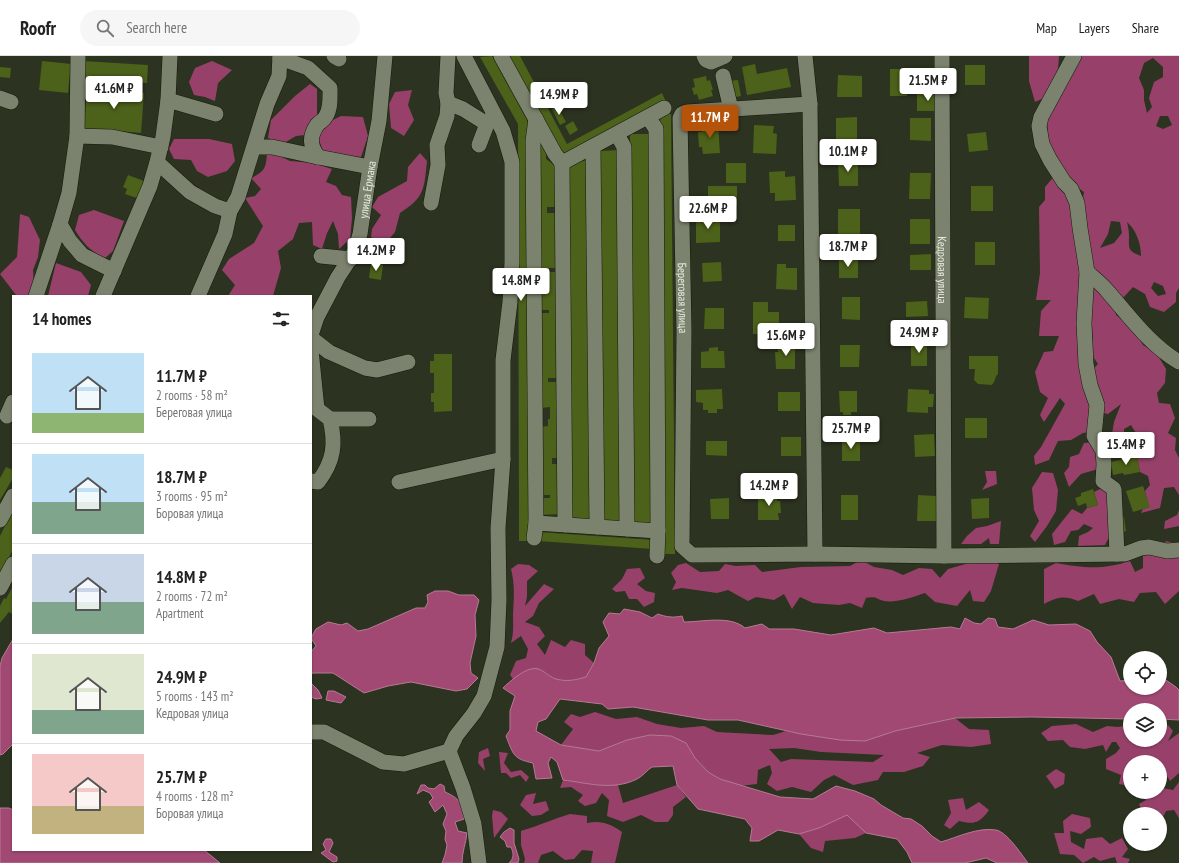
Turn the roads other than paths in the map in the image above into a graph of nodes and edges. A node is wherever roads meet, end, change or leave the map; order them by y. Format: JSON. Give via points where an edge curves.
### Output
{"nodes":[{"id":1,"x":78,"y":56,"type":"edge"},
{"id":2,"x":170,"y":56,"type":"edge"},
{"id":3,"x":385,"y":56,"type":"edge"},
{"id":4,"x":448,"y":56,"type":"edge"},
{"id":5,"x":464,"y":56,"type":"edge"},
{"id":6,"x":500,"y":56,"type":"edge"},
{"id":7,"x":704,"y":56,"type":"edge"},
{"id":8,"x":725,"y":56,"type":"edge"},
{"id":9,"x":805,"y":56,"type":"edge"},
{"id":10,"x":942,"y":56,"type":"edge"},
{"id":11,"x":1074,"y":56,"type":"edge"},
{"id":12,"x":280,"y":57,"type":"edge"},
{"id":13,"x":306,"y":62,"type":"edge"},
{"id":14,"x":723,"y":76,"type":"dead end"},
{"id":15,"x":168,"y":100,"type":"junction"},
{"id":16,"x":448,"y":103,"type":"junction"},
{"id":17,"x":810,"y":104,"type":"junction"},
{"id":18,"x":664,"y":108,"type":"dead end"},
{"id":19,"x":731,"y":109,"type":"junction"},
{"id":20,"x":216,"y":114,"type":"dead end"},
{"id":21,"x":648,"y":118,"type":"junction"},
{"id":22,"x":490,"y":119,"type":"junction"},
{"id":23,"x":536,"y":119,"type":"junction"},
{"id":24,"x":616,"y":134,"type":"junction"},
{"id":25,"x":77,"y":136,"type":"junction"},
{"id":26,"x":479,"y":145,"type":"dead end"},
{"id":27,"x":161,"y":147,"type":"junction"},
{"id":28,"x":255,"y":147,"type":"junction"},
{"id":29,"x":593,"y":147,"type":"junction"},
{"id":30,"x":318,"y":157,"type":"junction"},
{"id":31,"x":157,"y":162,"type":"junction"},
{"id":32,"x":562,"y":163,"type":"junction"},
{"id":33,"x":370,"y":167,"type":"junction"},
{"id":34,"x":432,"y":203,"type":"dead end"},
{"id":35,"x":230,"y":211,"type":"junction"},
{"id":36,"x":60,"y":224,"type":"junction"},
{"id":37,"x":353,"y":255,"type":"junction"},
{"id":38,"x":321,"y":256,"type":"dead end"},
{"id":39,"x":382,"y":256,"type":"dead end"},
{"id":40,"x":114,"y":271,"type":"junction"},
{"id":41,"x":1087,"y":272,"type":"junction"},
{"id":42,"x":36,"y":295,"type":"edge"},
{"id":43,"x":103,"y":295,"type":"edge"},
{"id":44,"x":198,"y":295,"type":"edge"},
{"id":45,"x":312,"y":334,"type":"edge"},
{"id":46,"x":312,"y":338,"type":"edge"},
{"id":47,"x":408,"y":362,"type":"dead end"},
{"id":48,"x":1179,"y":362,"type":"edge"},
{"id":49,"x":312,"y":370,"type":"edge"},
{"id":50,"x":12,"y":404,"type":"edge"},
{"id":51,"x":314,"y":409,"type":"edge"},
{"id":52,"x":7,"y":416,"type":"edge"},
{"id":53,"x":330,"y":419,"type":"junction"},
{"id":54,"x":369,"y":419,"type":"dead end"},
{"id":55,"x":503,"y":459,"type":"junction"},
{"id":56,"x":312,"y":481,"type":"edge"},
{"id":57,"x":399,"y":482,"type":"dead end"},
{"id":58,"x":12,"y":498,"type":"edge"},
{"id":59,"x":0,"y":520,"type":"edge"},
{"id":60,"x":565,"y":525,"type":"junction"},
{"id":61,"x":597,"y":527,"type":"junction"},
{"id":62,"x":627,"y":529,"type":"junction"},
{"id":63,"x":658,"y":531,"type":"junction"},
{"id":64,"x":1179,"y":550,"type":"edge"},
{"id":65,"x":815,"y":554,"type":"junction"},
{"id":66,"x":1121,"y":554,"type":"junction"},
{"id":67,"x":657,"y":556,"type":"dead end"},
{"id":68,"x":944,"y":556,"type":"junction"},
{"id":69,"x":12,"y":566,"type":"edge"},
{"id":70,"x":0,"y":588,"type":"edge"},
{"id":71,"x":312,"y":732,"type":"edge"},
{"id":72,"x":449,"y":751,"type":"junction"},
{"id":73,"x":478,"y":863,"type":"edge"}],
"edges":[{"from":1,"to":25,"type":"street"},
{"from":2,"to":15,"type":"street"},
{"from":3,"to":33,"type":"street","name":"улица Ермака","via":[[379,121]]},
{"from":4,"to":16,"type":"street"},
{"from":5,"to":22,"type":"street"},
{"from":6,"to":23,"type":"street"},
{"from":7,"to":8,"type":"street","via":[[711,62]]},
{"from":9,"to":17,"type":"street"},
{"from":10,"to":68,"type":"street","name":"Кедровая улица"},
{"from":11,"to":41,"type":"street","via":[[1041,117],[1039,126],[1042,144],[1077,203]]},
{"from":12,"to":13,"type":"street"},
{"from":12,"to":28,"type":"street","via":[[279,76],[267,104]]},
{"from":13,"to":30,"type":"street","via":[[330,88],[330,103],[326,116],[311,138],[312,149]]},
{"from":14,"to":19,"type":"street"},
{"from":15,"to":20,"type":"street"},
{"from":15,"to":27,"type":"street"},
{"from":16,"to":22,"type":"street"},
{"from":16,"to":34,"type":"street","via":[[447,116],[437,145],[438,165]]},
{"from":17,"to":19,"type":"street","name":"Береговая улица"},
{"from":17,"to":65,"type":"street"},
{"from":18,"to":21,"type":"street"},
{"from":19,"to":65,"type":"street","name":"Береговая улица","via":[[686,112],[680,118],[684,330],[682,546],[692,555]]},
{"from":21,"to":24,"type":"street"},
{"from":21,"to":63,"type":"street","via":[[656,129]]},
{"from":22,"to":26,"type":"street"},
{"from":22,"to":55,"type":"street","via":[[502,131],[512,162],[510,302],[503,360]]},
{"from":23,"to":32,"type":"street","via":[[554,154]]},
{"from":23,"to":60,"type":"street","via":[[533,141],[535,531]]},
{"from":24,"to":29,"type":"street"},
{"from":24,"to":62,"type":"street","via":[[624,147]]},
{"from":25,"to":27,"type":"street","via":[[112,137]]},
{"from":25,"to":36,"type":"street","via":[[69,193]]},
{"from":27,"to":31,"type":"street"},
{"from":28,"to":30,"type":"street","via":[[272,147]]},
{"from":28,"to":35,"type":"street","via":[[238,197]]},
{"from":29,"to":32,"type":"street"},
{"from":29,"to":61,"type":"street"},
{"from":30,"to":33,"type":"street"},
{"from":31,"to":35,"type":"street","via":[[190,192]]},
{"from":31,"to":40,"type":"street","via":[[150,186]]},
{"from":32,"to":60,"type":"street"},
{"from":33,"to":37,"type":"street","name":"улица Ермака","via":[[360,234]]},
{"from":35,"to":44,"type":"street","via":[[225,234]]},
{"from":36,"to":40,"type":"street","via":[[82,255]]},
{"from":36,"to":42,"type":"street"},
{"from":37,"to":38,"type":"street"},
{"from":37,"to":39,"type":"street"},
{"from":37,"to":45,"type":"street","name":"улица Ермака","via":[[317,317]]},
{"from":40,"to":43,"type":"street"},
{"from":41,"to":48,"type":"street","via":[[1108,291],[1142,333]]},
{"from":41,"to":66,"type":"street","via":[[1084,323],[1086,364],[1097,406],[1094,436],[1103,451],[1103,481],[1114,489]]},
{"from":46,"to":47,"type":"street","via":[[329,352],[365,368],[377,370]]},
{"from":49,"to":51,"type":"street"},
{"from":50,"to":52,"type":"street"},
{"from":51,"to":53,"type":"street"},
{"from":53,"to":54,"type":"street"},
{"from":53,"to":56,"type":"street","via":[[334,451],[324,474],[318,482]]},
{"from":55,"to":57,"type":"street"},
{"from":55,"to":72,"type":"street","via":[[498,528],[497,648],[484,696],[456,736]]},
{"from":58,"to":59,"type":"street"},
{"from":60,"to":61,"type":"street"},
{"from":61,"to":62,"type":"street"},
{"from":62,"to":63,"type":"street"},
{"from":63,"to":67,"type":"street"},
{"from":64,"to":66,"type":"street","via":[[1167,551],[1149,547]]},
{"from":65,"to":68,"type":"street"},
{"from":66,"to":68,"type":"street"},
{"from":69,"to":70,"type":"street"},
{"from":71,"to":72,"type":"street","via":[[324,732],[383,762],[404,764]]},
{"from":72,"to":73,"type":"street","via":[[474,824]]}]}
